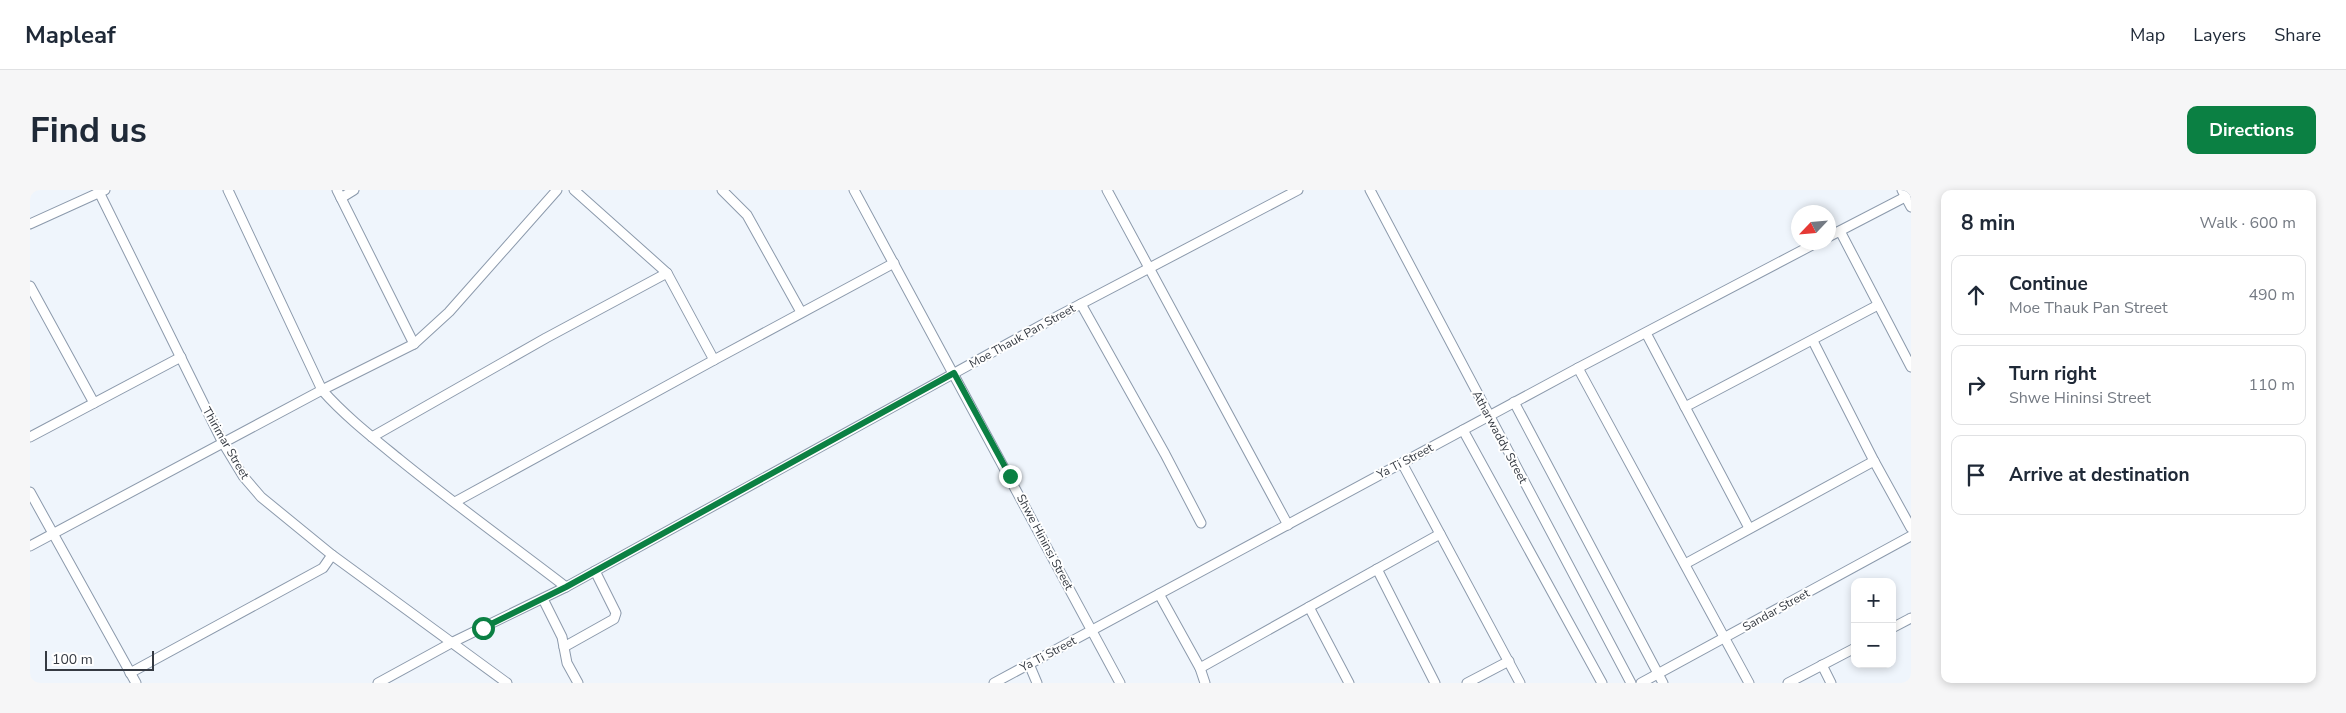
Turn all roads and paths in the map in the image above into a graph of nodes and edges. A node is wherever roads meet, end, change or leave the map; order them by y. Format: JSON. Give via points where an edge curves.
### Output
{"nodes":[{"id":1,"x":228,"y":190,"type":"edge"},
{"id":2,"x":354,"y":190,"type":"edge"},
{"id":3,"x":557,"y":190,"type":"edge"},
{"id":4,"x":574,"y":190,"type":"edge"},
{"id":5,"x":722,"y":190,"type":"edge"},
{"id":6,"x":854,"y":190,"type":"edge"},
{"id":7,"x":1107,"y":190,"type":"edge"},
{"id":8,"x":1298,"y":190,"type":"edge"},
{"id":9,"x":1370,"y":190,"type":"edge"},
{"id":10,"x":101,"y":191,"type":"edge"},
{"id":11,"x":1906,"y":193,"type":"edge"},
{"id":12,"x":339,"y":194,"type":"edge"},
{"id":13,"x":1911,"y":206,"type":"edge"},
{"id":14,"x":30,"y":224,"type":"edge"},
{"id":15,"x":1840,"y":231,"type":"junction"},
{"id":16,"x":1836,"y":233,"type":"edge"},
{"id":17,"x":1803,"y":250,"type":"edge"},
{"id":18,"x":894,"y":263,"type":"junction"},
{"id":19,"x":1148,"y":268,"type":"junction"},
{"id":20,"x":666,"y":273,"type":"junction"},
{"id":21,"x":30,"y":286,"type":"edge"},
{"id":22,"x":1081,"y":304,"type":"junction"},
{"id":23,"x":1878,"y":305,"type":"junction"},
{"id":24,"x":801,"y":312,"type":"junction"},
{"id":25,"x":1646,"y":333,"type":"junction"},
{"id":26,"x":1813,"y":341,"type":"junction"},
{"id":27,"x":414,"y":344,"type":"junction"},
{"id":28,"x":181,"y":357,"type":"junction"},
{"id":29,"x":714,"y":360,"type":"junction"},
{"id":30,"x":1911,"y":367,"type":"edge"},
{"id":31,"x":1578,"y":368,"type":"junction"},
{"id":32,"x":954,"y":373,"type":"junction"},
{"id":33,"x":322,"y":390,"type":"junction"},
{"id":34,"x":1514,"y":402,"type":"junction"},
{"id":35,"x":94,"y":403,"type":"junction"},
{"id":36,"x":1685,"y":407,"type":"junction"},
{"id":37,"x":1488,"y":416,"type":"junction"},
{"id":38,"x":1463,"y":430,"type":"junction"},
{"id":39,"x":30,"y":437,"type":"edge"},
{"id":40,"x":372,"y":437,"type":"junction"},
{"id":41,"x":223,"y":443,"type":"junction"},
{"id":42,"x":1874,"y":461,"type":"junction"},
{"id":43,"x":1402,"y":463,"type":"junction"},
{"id":44,"x":30,"y":492,"type":"edge"},
{"id":45,"x":455,"y":502,"type":"junction"},
{"id":46,"x":1201,"y":523,"type":"dead end"},
{"id":47,"x":1288,"y":525,"type":"junction"},
{"id":48,"x":1749,"y":528,"type":"junction"},
{"id":49,"x":1911,"y":528,"type":"edge"},
{"id":50,"x":53,"y":534,"type":"junction"},
{"id":51,"x":1440,"y":534,"type":"junction"},
{"id":52,"x":1911,"y":536,"type":"edge"},
{"id":53,"x":30,"y":546,"type":"edge"},
{"id":54,"x":332,"y":555,"type":"junction"},
{"id":55,"x":1685,"y":564,"type":"junction"},
{"id":56,"x":1377,"y":569,"type":"junction"},
{"id":57,"x":595,"y":571,"type":"junction"},
{"id":58,"x":566,"y":587,"type":"junction"},
{"id":59,"x":1159,"y":594,"type":"junction"},
{"id":60,"x":543,"y":599,"type":"junction"},
{"id":61,"x":1309,"y":607,"type":"junction"},
{"id":62,"x":1911,"y":618,"type":"edge"},
{"id":63,"x":1896,"y":626,"type":"edge"},
{"id":64,"x":1092,"y":630,"type":"junction"},
{"id":65,"x":1725,"y":637,"type":"junction"},
{"id":66,"x":453,"y":642,"type":"junction"},
{"id":67,"x":564,"y":647,"type":"junction"},
{"id":68,"x":1851,"y":650,"type":"edge"},
{"id":69,"x":1509,"y":661,"type":"junction"},
{"id":70,"x":1029,"y":664,"type":"junction"},
{"id":71,"x":1822,"y":665,"type":"junction"},
{"id":72,"x":1200,"y":668,"type":"junction"},
{"id":73,"x":130,"y":673,"type":"junction"},
{"id":74,"x":1658,"y":674,"type":"junction"},
{"id":75,"x":136,"y":683,"type":"edge"},
{"id":76,"x":378,"y":683,"type":"edge"},
{"id":77,"x":507,"y":683,"type":"edge"},
{"id":78,"x":578,"y":683,"type":"edge"},
{"id":79,"x":994,"y":683,"type":"edge"},
{"id":80,"x":1037,"y":683,"type":"edge"},
{"id":81,"x":1120,"y":683,"type":"edge"},
{"id":82,"x":1205,"y":683,"type":"edge"},
{"id":83,"x":1349,"y":683,"type":"edge"},
{"id":84,"x":1435,"y":683,"type":"edge"},
{"id":85,"x":1467,"y":683,"type":"edge"},
{"id":86,"x":1520,"y":683,"type":"edge"},
{"id":87,"x":1602,"y":683,"type":"edge"},
{"id":88,"x":1631,"y":683,"type":"edge"},
{"id":89,"x":1641,"y":683,"type":"edge"},
{"id":90,"x":1663,"y":683,"type":"edge"},
{"id":91,"x":1750,"y":683,"type":"edge"},
{"id":92,"x":1788,"y":683,"type":"edge"},
{"id":93,"x":1831,"y":683,"type":"edge"}],
"edges":[{"from":1,"to":33,"type":"street"},
{"from":2,"to":12,"type":"street"},
{"from":3,"to":27,"type":"street","via":[[449,312]]},
{"from":4,"to":20,"type":"street"},
{"from":5,"to":24,"type":"street","via":[[747,214]]},
{"from":6,"to":18,"type":"street","name":"Shwe Hininsi Street"},
{"from":7,"to":19,"type":"street"},
{"from":8,"to":19,"type":"street","name":"Moe Thauk Pan Street"},
{"from":9,"to":37,"type":"street","name":"Atharwaddy Street"},
{"from":10,"to":14,"type":"street"},
{"from":10,"to":28,"type":"street","name":"Thirimar Street"},
{"from":11,"to":13,"type":"street"},
{"from":11,"to":15,"type":"street"},
{"from":12,"to":27,"type":"street"},
{"from":15,"to":16,"type":"street"},
{"from":15,"to":23,"type":"street"},
{"from":17,"to":25,"type":"street","name":"Ya Ti Street"},
{"from":18,"to":24,"type":"street"},
{"from":18,"to":32,"type":"street","name":"Shwe Hininsi Street"},
{"from":19,"to":22,"type":"street","name":"Moe Thauk Pan Street"},
{"from":19,"to":47,"type":"street"},
{"from":20,"to":29,"type":"street"},
{"from":20,"to":40,"type":"street"},
{"from":21,"to":35,"type":"street"},
{"from":22,"to":32,"type":"street","name":"Moe Thauk Pan Street"},
{"from":22,"to":46,"type":"street"},
{"from":23,"to":26,"type":"street"},
{"from":23,"to":30,"type":"street"},
{"from":24,"to":29,"type":"street"},
{"from":25,"to":31,"type":"street","name":"Ya Ti Street"},
{"from":25,"to":36,"type":"street"},
{"from":26,"to":36,"type":"street"},
{"from":26,"to":42,"type":"street"},
{"from":27,"to":33,"type":"street"},
{"from":28,"to":35,"type":"street"},
{"from":28,"to":41,"type":"street","name":"Thirimar Street"},
{"from":29,"to":45,"type":"street"},
{"from":31,"to":34,"type":"street","name":"Ya Ti Street"},
{"from":31,"to":55,"type":"street"},
{"from":32,"to":57,"type":"street","name":"Moe Thauk Pan Street"},
{"from":32,"to":64,"type":"street","name":"Shwe Hininsi Street"},
{"from":33,"to":40,"type":"street","via":[[348,418]]},
{"from":33,"to":41,"type":"street"},
{"from":34,"to":37,"type":"street","name":"Ya Ti Street"},
{"from":34,"to":74,"type":"street"},
{"from":35,"to":39,"type":"street"},
{"from":36,"to":48,"type":"street"},
{"from":37,"to":38,"type":"street","name":"Ya Ti Street"},
{"from":37,"to":88,"type":"street","name":"Atharwaddy Street"},
{"from":38,"to":43,"type":"street","name":"Ya Ti Street"},
{"from":38,"to":87,"type":"street"},
{"from":40,"to":45,"type":"street"},
{"from":41,"to":50,"type":"street"},
{"from":41,"to":54,"type":"street","name":"Thirimar Street","via":[[261,498]]},
{"from":42,"to":48,"type":"street"},
{"from":42,"to":49,"type":"street"},
{"from":43,"to":47,"type":"street","name":"Ya Ti Street"},
{"from":43,"to":51,"type":"street"},
{"from":44,"to":50,"type":"street"},
{"from":45,"to":58,"type":"street"},
{"from":47,"to":59,"type":"street","name":"Ya Ti Street"},
{"from":48,"to":55,"type":"street"},
{"from":50,"to":53,"type":"street"},
{"from":50,"to":73,"type":"street"},
{"from":51,"to":56,"type":"street"},
{"from":51,"to":69,"type":"street"},
{"from":52,"to":65,"type":"street","name":"Sandar Street"},
{"from":54,"to":66,"type":"street","name":"Thirimar Street"},
{"from":54,"to":73,"type":"street","via":[[323,568]]},
{"from":55,"to":65,"type":"street"},
{"from":56,"to":61,"type":"street"},
{"from":56,"to":84,"type":"street"},
{"from":57,"to":58,"type":"street","name":"Moe Thauk Pan Street"},
{"from":57,"to":67,"type":"street","via":[[616,613],[614,619]]},
{"from":58,"to":60,"type":"street","name":"Moe Thauk Pan Street"},
{"from":59,"to":64,"type":"street","name":"Ya Ti Street"},
{"from":59,"to":72,"type":"street"},
{"from":60,"to":66,"type":"street","name":"Moe Thauk Pan Street"},
{"from":60,"to":67,"type":"street"},
{"from":61,"to":72,"type":"street"},
{"from":61,"to":83,"type":"street"},
{"from":62,"to":63,"type":"street"},
{"from":64,"to":70,"type":"street","name":"Ya Ti Street"},
{"from":64,"to":81,"type":"street","name":"Shwe Hininsi Street"},
{"from":65,"to":74,"type":"street","name":"Sandar Street"},
{"from":65,"to":91,"type":"street"},
{"from":66,"to":76,"type":"street","name":"Moe Thauk Pan Street"},
{"from":66,"to":77,"type":"street","name":"Thirimar Street"},
{"from":67,"to":78,"type":"street","via":[[567,663]]},
{"from":68,"to":71,"type":"street"},
{"from":69,"to":85,"type":"street"},
{"from":69,"to":86,"type":"street"},
{"from":70,"to":79,"type":"street","name":"Ya Ti Street"},
{"from":70,"to":80,"type":"street"},
{"from":71,"to":92,"type":"street"},
{"from":71,"to":93,"type":"street"},
{"from":72,"to":82,"type":"street"},
{"from":73,"to":75,"type":"street"},
{"from":74,"to":89,"type":"street","name":"Sandar Street"},
{"from":74,"to":90,"type":"street"}]}
